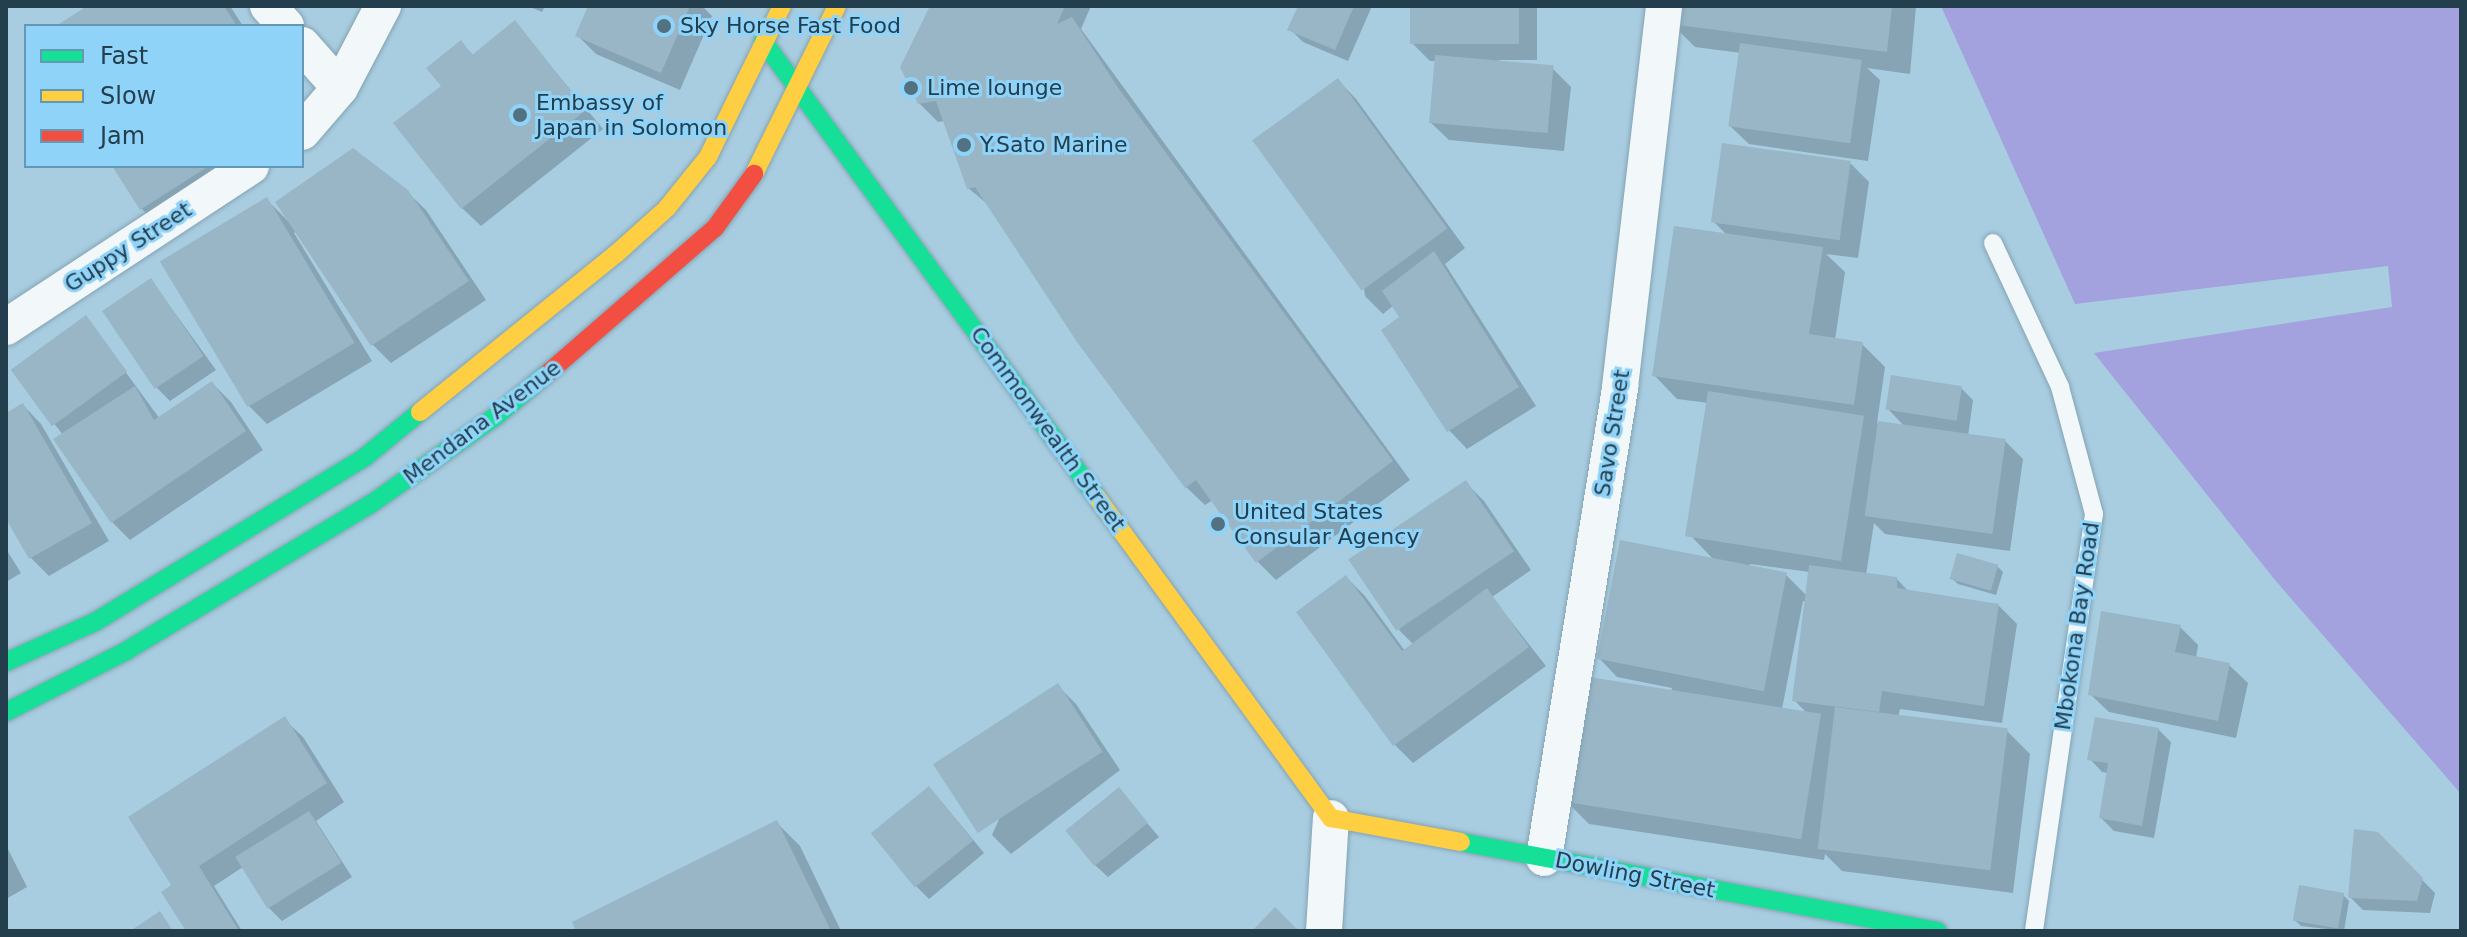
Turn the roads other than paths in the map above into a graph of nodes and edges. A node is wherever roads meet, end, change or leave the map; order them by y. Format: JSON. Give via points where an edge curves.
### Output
{"nodes":[{"id":1,"x":268,"y":6,"type":"edge"},
{"id":2,"x":383,"y":6,"type":"edge"},
{"id":3,"x":782,"y":6,"type":"edge"},
{"id":4,"x":837,"y":6,"type":"edge"},
{"id":5,"x":1664,"y":6,"type":"edge"},
{"id":6,"x":284,"y":24,"type":"edge"},
{"id":7,"x":763,"y":41,"type":"junction"},
{"id":8,"x":304,"y":47,"type":"edge"},
{"id":9,"x":796,"y":83,"type":"junction"},
{"id":10,"x":340,"y":88,"type":"junction"},
{"id":11,"x":304,"y":130,"type":"edge"},
{"id":12,"x":248,"y":168,"type":"edge"},
{"id":13,"x":1993,"y":243,"type":"dead end"},
{"id":14,"x":6,"y":327,"type":"edge"},
{"id":15,"x":6,"y":662,"type":"edge"},
{"id":16,"x":6,"y":712,"type":"edge"},
{"id":17,"x":1331,"y":818,"type":"junction"},
{"id":18,"x":1544,"y":858,"type":"junction"},
{"id":19,"x":1324,"y":931,"type":"edge"},
{"id":20,"x":1938,"y":931,"type":"edge"},
{"id":21,"x":2034,"y":931,"type":"edge"}],
"edges":[{"from":1,"to":6,"type":"street"},
{"from":2,"to":10,"type":"street"},
{"from":3,"to":7,"type":"main road","name":"Mendana Avenue"},
{"from":4,"to":9,"type":"main road","name":"Mendana Avenue"},
{"from":5,"to":18,"type":"street","name":"Savo Street","via":[[1620,387]]},
{"from":7,"to":9,"type":"main road","name":"Commonwealth Street"},
{"from":7,"to":15,"type":"main road","name":"Mendana Avenue","via":[[708,157],[667,208],[616,254],[365,457],[95,622]]},
{"from":8,"to":10,"type":"street"},
{"from":9,"to":16,"type":"main road","name":"Mendana Avenue","via":[[751,180],[715,228],[495,417],[371,504],[126,651]]},
{"from":9,"to":17,"type":"main road","name":"Commonwealth Street"},
{"from":10,"to":11,"type":"street"},
{"from":12,"to":14,"type":"street","name":"Guppy Street"},
{"from":13,"to":21,"type":"lane","name":"Mbokona Bay Road","via":[[2060,387],[2094,514]]},
{"from":17,"to":18,"type":"main road","name":"Dowling Street"},
{"from":17,"to":19,"type":"street"},
{"from":18,"to":20,"type":"main road","name":"Dowling Street","via":[[1792,911]]}]}
